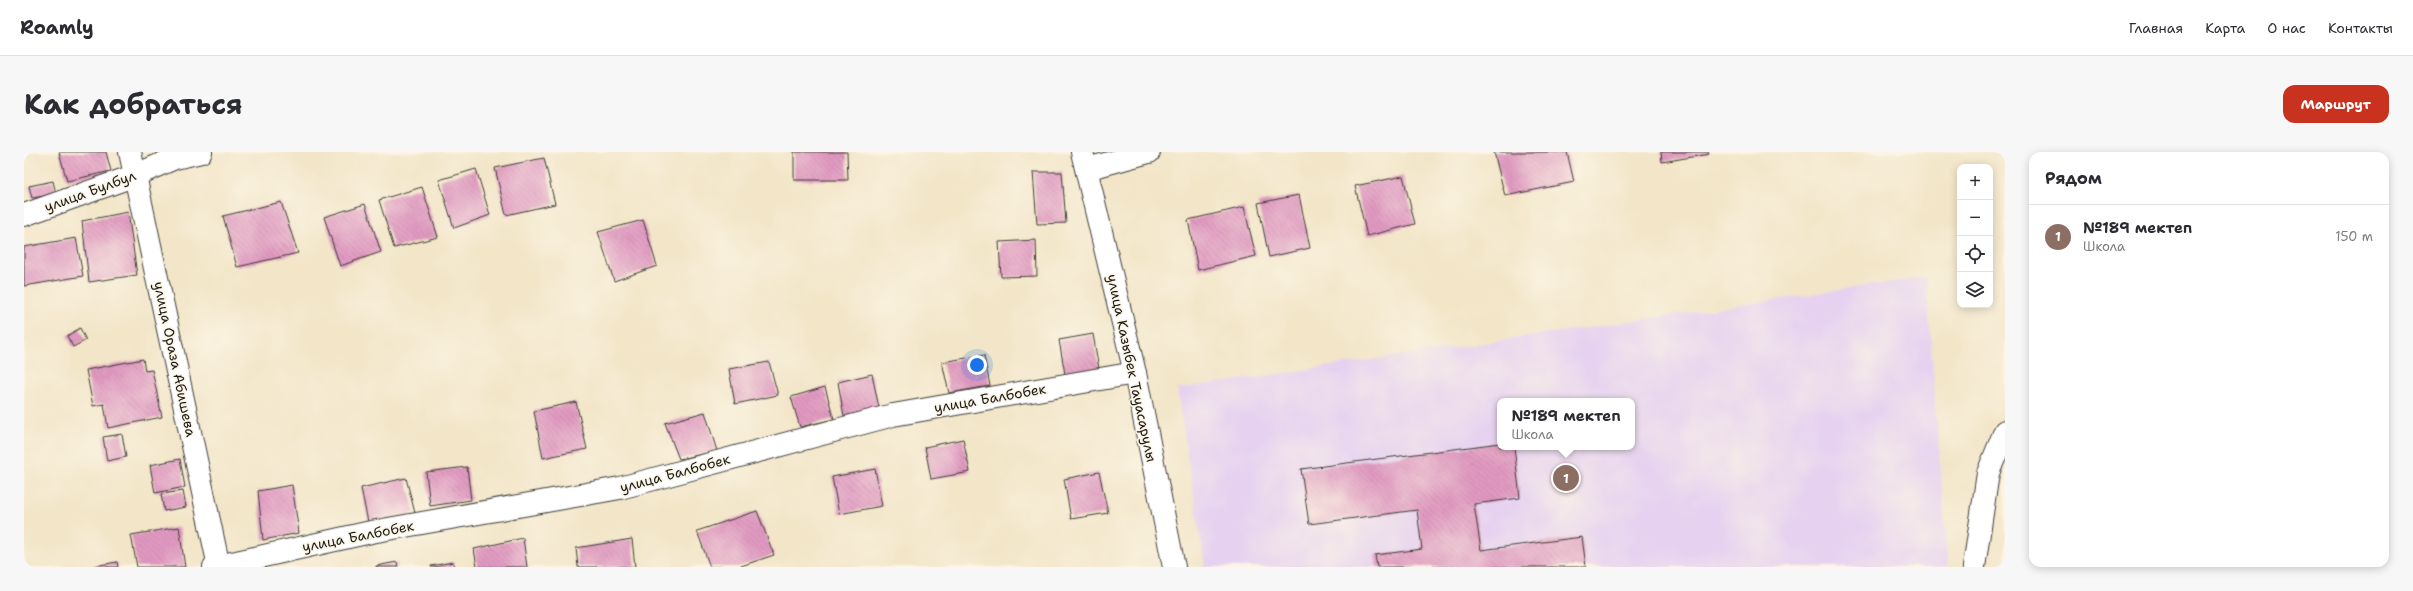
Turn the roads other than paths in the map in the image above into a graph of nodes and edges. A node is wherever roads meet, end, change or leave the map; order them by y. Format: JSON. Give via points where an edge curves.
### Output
{"nodes":[{"id":1,"x":130,"y":152,"type":"edge"},
{"id":2,"x":201,"y":152,"type":"edge"},
{"id":3,"x":1149,"y":152,"type":"edge"},
{"id":4,"x":1085,"y":160,"type":"edge"},
{"id":5,"x":136,"y":175,"type":"junction"},
{"id":6,"x":24,"y":215,"type":"edge"},
{"id":7,"x":1135,"y":374,"type":"junction"},
{"id":8,"x":2005,"y":431,"type":"edge"},
{"id":9,"x":217,"y":567,"type":"edge"},
{"id":10,"x":1174,"y":567,"type":"edge"},
{"id":11,"x":1974,"y":567,"type":"edge"}],
"edges":[{"from":1,"to":5,"type":"street","name":"улица Ораза Абишева"},
{"from":2,"to":5,"type":"street","name":"улица Булбул","via":[[175,158]]},
{"from":3,"to":4,"type":"street"},
{"from":4,"to":7,"type":"street","name":"улица Казыбек Тауасарулы"},
{"from":5,"to":6,"type":"street","name":"улица Булбул"},
{"from":5,"to":9,"type":"street","name":"улица Ораза Абишева"},
{"from":7,"to":9,"type":"street","name":"улица Балбобек","via":[[893,415],[620,488],[371,532]]},
{"from":7,"to":10,"type":"street","name":"улица Казыбек Тауасарулы"},
{"from":8,"to":11,"type":"street","via":[[1988,473]]}]}
